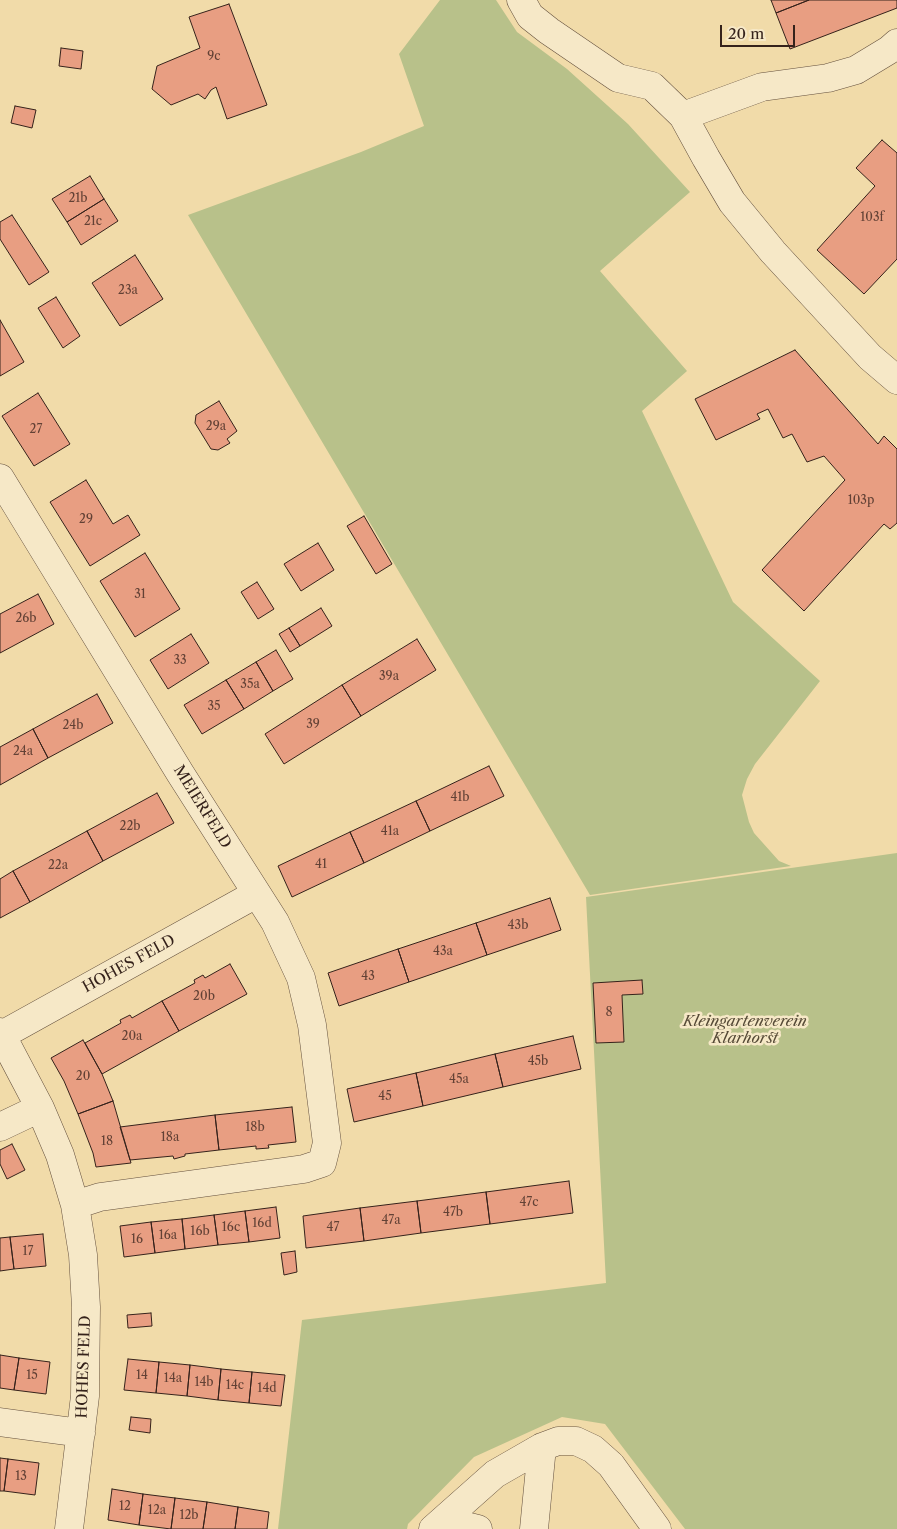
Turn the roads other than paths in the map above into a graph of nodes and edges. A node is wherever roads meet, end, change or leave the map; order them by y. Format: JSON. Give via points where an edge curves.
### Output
{"nodes":[{"id":1,"x":521,"y":0,"type":"edge"},
{"id":2,"x":897,"y":43,"type":"edge"},
{"id":3,"x":683,"y":116,"type":"junction"},
{"id":4,"x":897,"y":380,"type":"edge"},
{"id":5,"x":0,"y":478,"type":"edge"},
{"id":6,"x":256,"y":894,"type":"junction"},
{"id":7,"x":1,"y":1033,"type":"edge"},
{"id":8,"x":40,"y":1108,"type":"junction"},
{"id":9,"x":0,"y":1128,"type":"edge"},
{"id":10,"x":75,"y":1205,"type":"junction"},
{"id":11,"x":0,"y":1422,"type":"edge"},
{"id":12,"x":81,"y":1433,"type":"junction"},
{"id":13,"x":542,"y":1447,"type":"junction"},
{"id":14,"x":434,"y":1528,"type":"edge"},
{"id":15,"x":69,"y":1529,"type":"edge"},
{"id":16,"x":478,"y":1529,"type":"edge"},
{"id":17,"x":534,"y":1529,"type":"edge"},
{"id":18,"x":657,"y":1529,"type":"edge"}],
"edges":[{"from":1,"to":3,"type":"street","via":[[530,16],[549,30],[618,78],[652,86]]},
{"from":2,"to":3,"type":"street","via":[[856,70],[828,78],[762,87]]},
{"from":3,"to":4,"type":"street","via":[[732,202],[773,252],[870,357]]},
{"from":5,"to":6,"type":"street","name":"MEIERFELD"},
{"from":6,"to":7,"type":"street","name":"HOHES FELD"},
{"from":6,"to":10,"type":"street","name":"MEIERFELD","via":[[275,922],[301,978],[312,1025],[327,1143],[322,1163],[304,1169],[100,1197]]},
{"from":7,"to":8,"type":"street","name":"HOHES FELD"},
{"from":8,"to":9,"type":"street"},
{"from":8,"to":10,"type":"street","name":"HOHES FELD","via":[[60,1155]]},
{"from":10,"to":12,"type":"street","name":"HOHES FELD","via":[[83,1255],[86,1307],[85,1396]]},
{"from":11,"to":12,"type":"street"},
{"from":12,"to":15,"type":"street","name":"HOHES FELD"},
{"from":13,"to":14,"type":"street","via":[[495,1474]]},
{"from":13,"to":17,"type":"street"},
{"from":13,"to":18,"type":"street","via":[[558,1441],[576,1441],[593,1449],[611,1465]]},
{"from":14,"to":16,"type":"street","via":[[458,1524]]}]}
